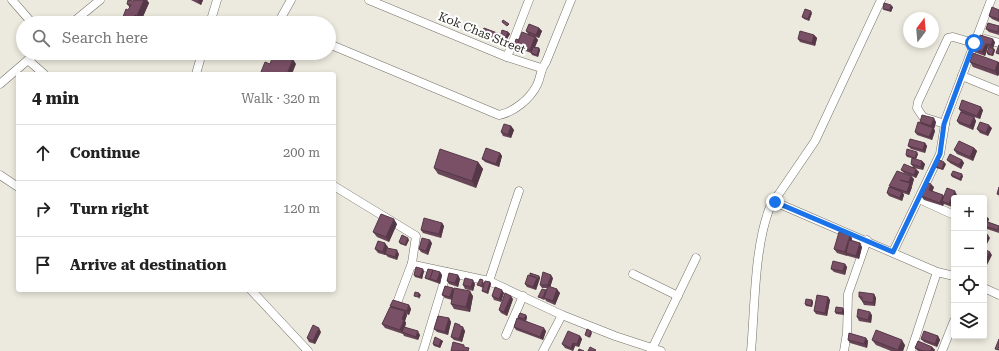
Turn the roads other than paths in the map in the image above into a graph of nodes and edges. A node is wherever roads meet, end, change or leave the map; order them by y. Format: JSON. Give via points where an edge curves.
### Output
{"nodes":[{"id":1,"x":12,"y":0,"type":"edge"},
{"id":2,"x":100,"y":0,"type":"edge"},
{"id":3,"x":217,"y":0,"type":"edge"},
{"id":4,"x":291,"y":0,"type":"edge"},
{"id":5,"x":369,"y":0,"type":"edge"},
{"id":6,"x":529,"y":0,"type":"edge"},
{"id":7,"x":571,"y":0,"type":"edge"},
{"id":8,"x":881,"y":0,"type":"edge"},
{"id":9,"x":991,"y":0,"type":"edge"},
{"id":10,"x":26,"y":16,"type":"edge"},
{"id":11,"x":81,"y":16,"type":"edge"},
{"id":12,"x":212,"y":16,"type":"edge"},
{"id":13,"x":282,"y":16,"type":"edge"},
{"id":14,"x":976,"y":40,"type":"junction"},
{"id":15,"x":999,"y":43,"type":"edge"},
{"id":16,"x":336,"y":47,"type":"edge"},
{"id":17,"x":507,"y":57,"type":"junction"},
{"id":18,"x":28,"y":60,"type":"joint"},
{"id":19,"x":200,"y":60,"type":"edge"},
{"id":20,"x":541,"y":68,"type":"junction"},
{"id":21,"x":42,"y":72,"type":"edge"},
{"id":22,"x":197,"y":72,"type":"edge"},
{"id":23,"x":962,"y":76,"type":"junction"},
{"id":24,"x":0,"y":84,"type":"edge"},
{"id":25,"x":999,"y":91,"type":"edge"},
{"id":26,"x":944,"y":124,"type":"junction"},
{"id":27,"x":0,"y":175,"type":"edge"},
{"id":28,"x":16,"y":186,"type":"edge"},
{"id":29,"x":336,"y":187,"type":"edge"},
{"id":30,"x":519,"y":191,"type":"dead end"},
{"id":31,"x":919,"y":199,"type":"junction"},
{"id":32,"x":775,"y":202,"type":"junction"},
{"id":33,"x":951,"y":214,"type":"edge"},
{"id":34,"x":867,"y":240,"type":"junction"},
{"id":35,"x":893,"y":252,"type":"junction"},
{"id":36,"x":696,"y":258,"type":"dead end"},
{"id":37,"x":412,"y":263,"type":"junction"},
{"id":38,"x":447,"y":272,"type":"junction"},
{"id":39,"x":937,"y":272,"type":"junction"},
{"id":40,"x":633,"y":274,"type":"dead end"},
{"id":41,"x":951,"y":275,"type":"edge"},
{"id":42,"x":489,"y":281,"type":"junction"},
{"id":43,"x":987,"y":289,"type":"edge"},
{"id":44,"x":253,"y":292,"type":"edge"},
{"id":45,"x":999,"y":295,"type":"edge"},
{"id":46,"x":523,"y":296,"type":"junction"},
{"id":47,"x":678,"y":296,"type":"junction"},
{"id":48,"x":398,"y":303,"type":"edge"},
{"id":49,"x":562,"y":315,"type":"junction"},
{"id":50,"x":951,"y":328,"type":"edge"},
{"id":51,"x":506,"y":335,"type":"dead end"},
{"id":52,"x":305,"y":350,"type":"edge"},
{"id":53,"x":655,"y":350,"type":"edge"},
{"id":54,"x":423,"y":351,"type":"edge"},
{"id":55,"x":543,"y":351,"type":"edge"},
{"id":56,"x":751,"y":351,"type":"edge"},
{"id":57,"x":844,"y":351,"type":"edge"},
{"id":58,"x":912,"y":351,"type":"edge"},
{"id":59,"x":942,"y":351,"type":"edge"}],
"edges":[{"from":1,"to":10,"type":"street"},
{"from":2,"to":11,"type":"street"},
{"from":3,"to":12,"type":"street"},
{"from":4,"to":13,"type":"street"},
{"from":5,"to":17,"type":"street","name":"Kok Chas Street"},
{"from":6,"to":17,"type":"street"},
{"from":7,"to":20,"type":"street","via":[[546,62]]},
{"from":8,"to":32,"type":"street","via":[[815,141]]},
{"from":9,"to":14,"type":"street"},
{"from":14,"to":15,"type":"street"},
{"from":14,"to":23,"type":"street"},
{"from":14,"to":26,"type":"street","via":[[948,38],[918,102],[917,108],[923,117]]},
{"from":16,"to":20,"type":"street","via":[[499,115],[513,111],[524,102],[537,85]]},
{"from":17,"to":20,"type":"street","name":"Kok Chas Street"},
{"from":18,"to":21,"type":"street"},
{"from":18,"to":24,"type":"street"},
{"from":19,"to":22,"type":"street"},
{"from":23,"to":25,"type":"street"},
{"from":23,"to":26,"type":"street"},
{"from":26,"to":31,"type":"street","via":[[940,154]]},
{"from":27,"to":28,"type":"street"},
{"from":29,"to":37,"type":"street","via":[[416,236]]},
{"from":30,"to":42,"type":"street"},
{"from":31,"to":33,"type":"street"},
{"from":31,"to":35,"type":"street"},
{"from":32,"to":34,"type":"street"},
{"from":32,"to":56,"type":"street","via":[[767,216],[759,257]]},
{"from":34,"to":35,"type":"street"},
{"from":34,"to":57,"type":"street","via":[[848,294]]},
{"from":35,"to":39,"type":"street"},
{"from":36,"to":47,"type":"street"},
{"from":37,"to":38,"type":"street"},
{"from":37,"to":48,"type":"street"},
{"from":38,"to":42,"type":"street"},
{"from":38,"to":54,"type":"street"},
{"from":39,"to":41,"type":"street"},
{"from":39,"to":58,"type":"street"},
{"from":40,"to":47,"type":"street"},
{"from":42,"to":46,"type":"street"},
{"from":43,"to":45,"type":"street"},
{"from":44,"to":52,"type":"street"},
{"from":46,"to":49,"type":"street"},
{"from":46,"to":51,"type":"street"},
{"from":47,"to":53,"type":"street"},
{"from":49,"to":53,"type":"street"},
{"from":49,"to":55,"type":"street"},
{"from":50,"to":59,"type":"street"}]}
